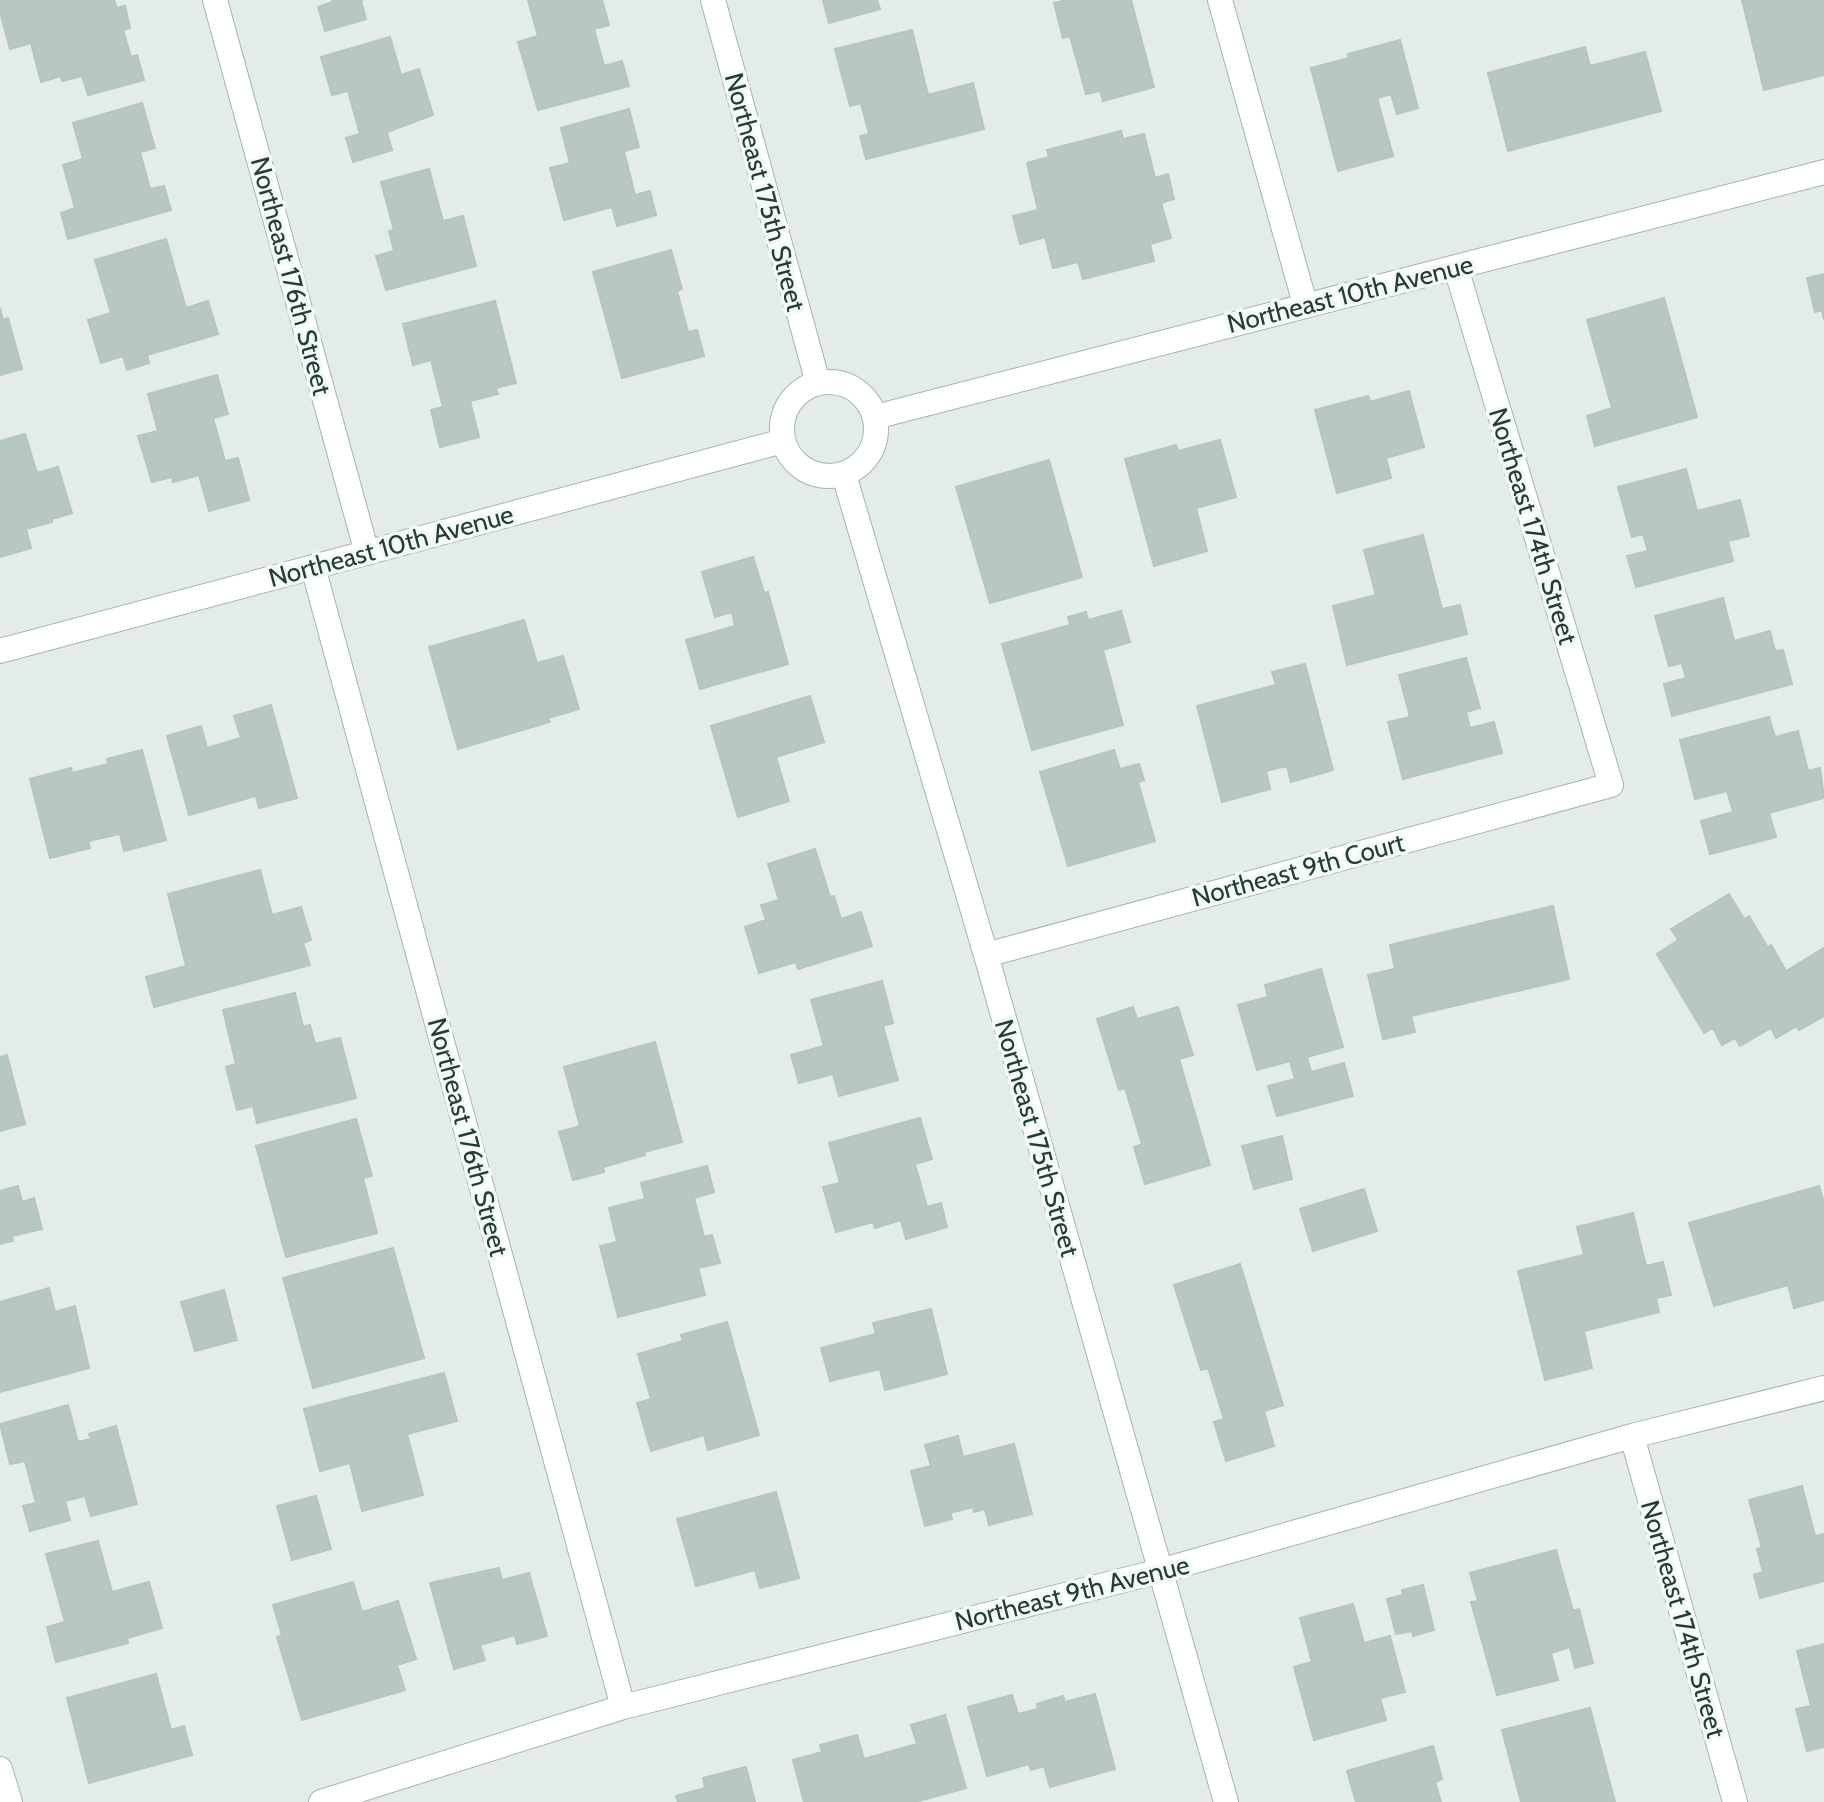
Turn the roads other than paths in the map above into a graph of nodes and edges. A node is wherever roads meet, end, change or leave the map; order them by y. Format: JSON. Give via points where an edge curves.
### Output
{"nodes":[{"id":1,"x":215,"y":0,"type":"edge"},
{"id":2,"x":713,"y":0,"type":"edge"},
{"id":3,"x":1220,"y":0,"type":"edge"},
{"id":4,"x":1824,"y":172,"type":"edge"},
{"id":5,"x":1456,"y":268,"type":"junction"},
{"id":6,"x":1305,"y":304,"type":"junction"},
{"id":7,"x":818,"y":383,"type":"junction"},
{"id":8,"x":875,"y":417,"type":"junction"},
{"id":9,"x":783,"y":441,"type":"junction"},
{"id":10,"x":844,"y":475,"type":"junction"},
{"id":11,"x":367,"y":553,"type":"junction"},
{"id":12,"x":313,"y":567,"type":"junction"},
{"id":13,"x":0,"y":651,"type":"edge"},
{"id":14,"x":1611,"y":785,"type":"joint"},
{"id":15,"x":986,"y":955,"type":"junction"},
{"id":16,"x":1824,"y":1388,"type":"edge"},
{"id":17,"x":1632,"y":1436,"type":"junction"},
{"id":18,"x":1160,"y":1571,"type":"junction"},
{"id":19,"x":623,"y":1707,"type":"junction"},
{"id":20,"x":0,"y":1769,"type":"edge"},
{"id":21,"x":10,"y":1802,"type":"edge"},
{"id":22,"x":321,"y":1802,"type":"edge"},
{"id":23,"x":1226,"y":1802,"type":"edge"},
{"id":24,"x":1735,"y":1802,"type":"edge"}],
"edges":[{"from":1,"to":11,"type":"street","name":"Northeast 176th Street"},
{"from":2,"to":7,"type":"street","name":"Northeast 175th Street"},
{"from":3,"to":6,"type":"street"},
{"from":4,"to":5,"type":"street","name":"Northeast 10th Avenue"},
{"from":5,"to":6,"type":"street","name":"Northeast 10th Avenue"},
{"from":5,"to":14,"type":"street","name":"Northeast 174th Street"},
{"from":6,"to":8,"type":"street","name":"Northeast 10th Avenue"},
{"from":7,"to":8,"type":"street","via":[[842,383],[857,390]]},
{"from":7,"to":9,"type":"street","via":[[796,394],[786,408]]},
{"from":8,"to":10,"type":"street","via":[[874,447],[866,460]]},
{"from":9,"to":10,"type":"street","via":[[798,466],[826,477]]},
{"from":9,"to":11,"type":"street","name":"Northeast 10th Avenue"},
{"from":10,"to":15,"type":"street","name":"Northeast 175th Street"},
{"from":11,"to":12,"type":"street","name":"Northeast 10th Avenue"},
{"from":12,"to":13,"type":"street","name":"Northeast 10th Avenue"},
{"from":12,"to":19,"type":"street","name":"Northeast 176th Street"},
{"from":14,"to":15,"type":"street","name":"Northeast 9th Court"},
{"from":15,"to":18,"type":"street","name":"Northeast 175th Street"},
{"from":16,"to":17,"type":"street","name":"Northeast 9th Avenue"},
{"from":17,"to":18,"type":"street","name":"Northeast 9th Avenue"},
{"from":17,"to":24,"type":"street","name":"Northeast 174th Street"},
{"from":18,"to":19,"type":"street","name":"Northeast 9th Avenue"},
{"from":18,"to":23,"type":"street","name":"Northeast 175th Street"},
{"from":19,"to":22,"type":"street","name":"Northeast 9th Avenue"},
{"from":20,"to":21,"type":"street"}]}
